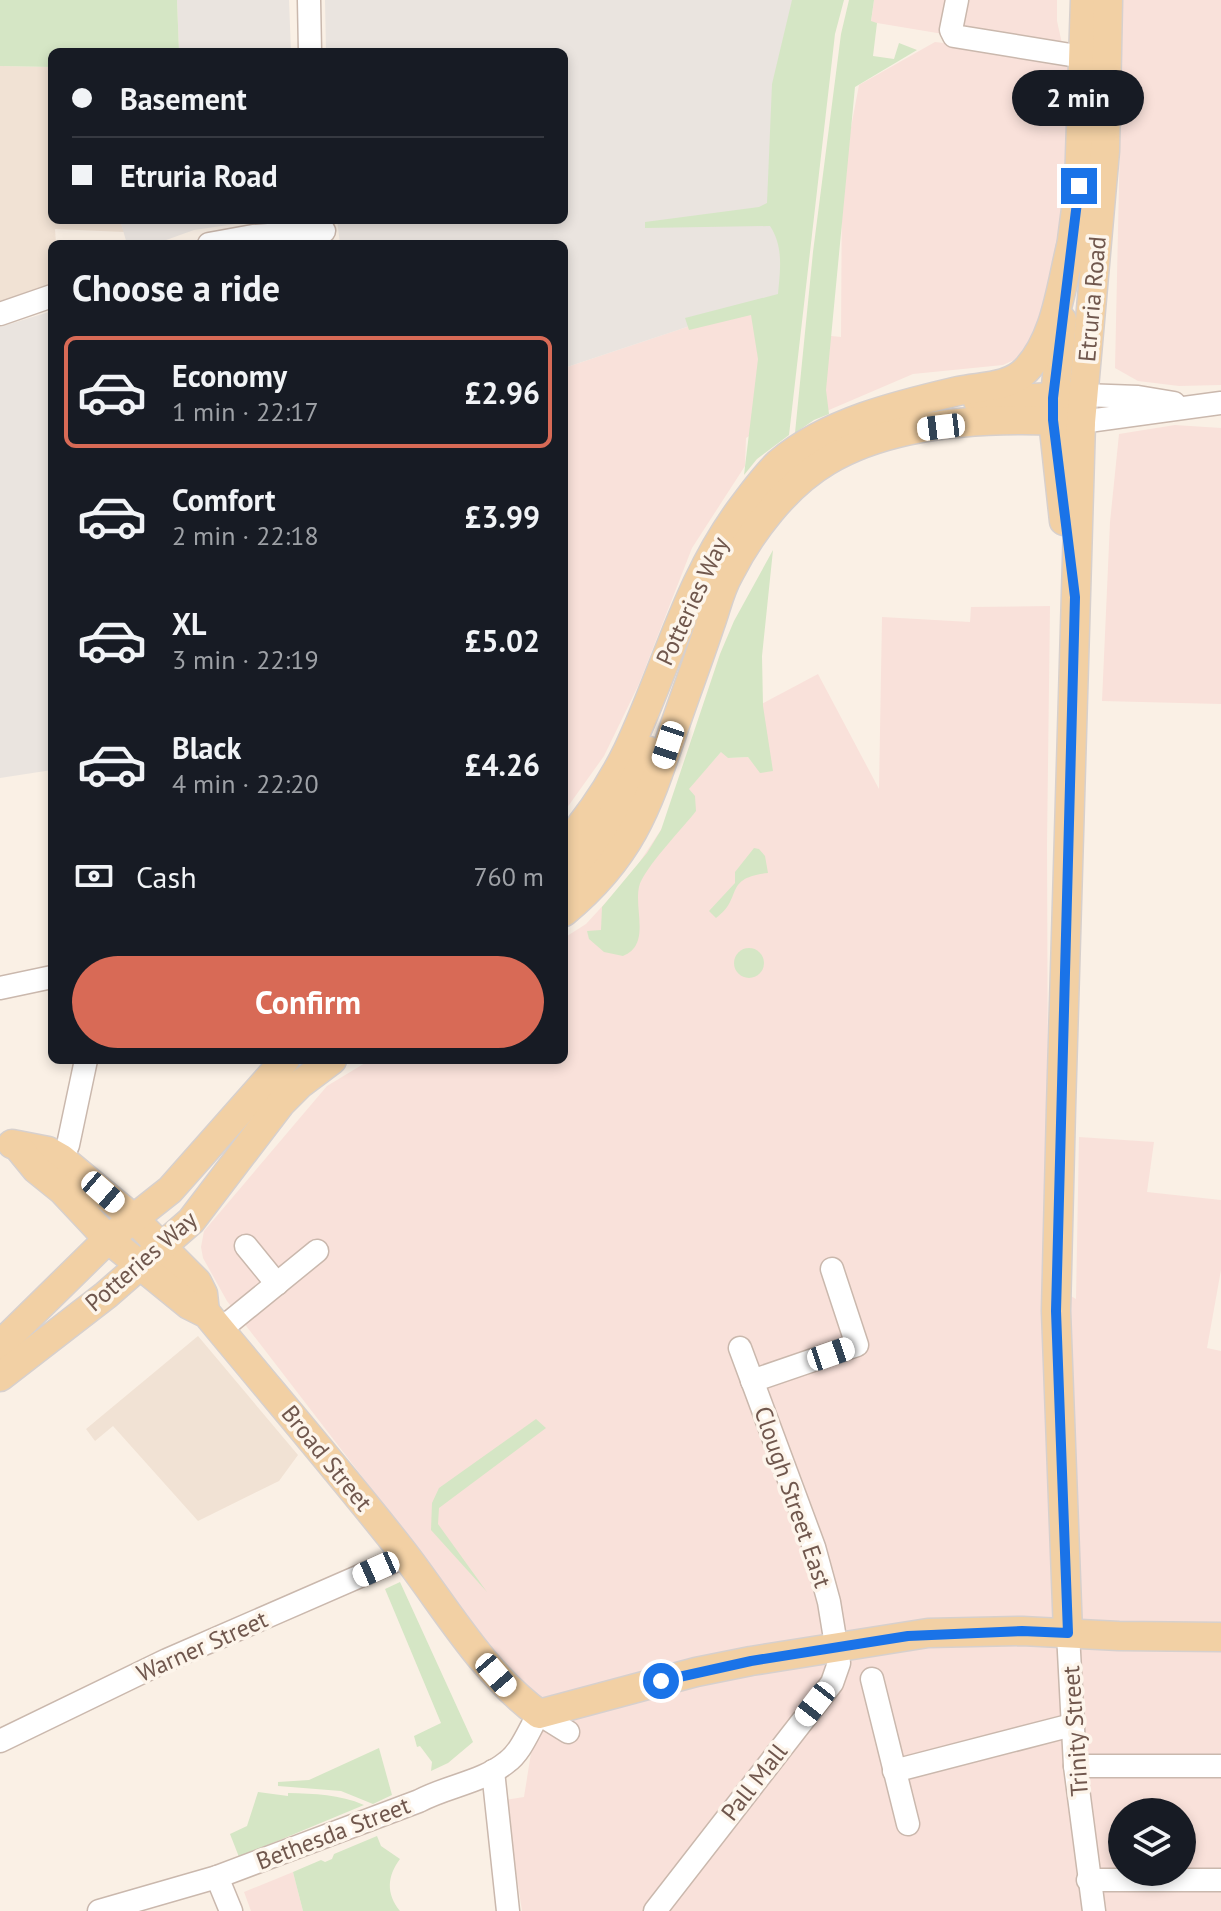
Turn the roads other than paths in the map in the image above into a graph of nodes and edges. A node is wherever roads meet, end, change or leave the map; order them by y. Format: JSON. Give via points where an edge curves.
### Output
{"nodes":[{"id":1,"x":309,"y":0,"type":"edge"},
{"id":2,"x":957,"y":0,"type":"edge"},
{"id":3,"x":1085,"y":0,"type":"edge"},
{"id":4,"x":1108,"y":0,"type":"edge"},
{"id":5,"x":310,"y":48,"type":"edge"},
{"id":6,"x":1083,"y":57,"type":"junction"},
{"id":7,"x":324,"y":232,"type":"edge"},
{"id":8,"x":231,"y":240,"type":"edge"},
{"id":9,"x":1071,"y":246,"type":"junction"},
{"id":10,"x":48,"y":297,"type":"edge"},
{"id":11,"x":0,"y":314,"type":"edge"},
{"id":12,"x":1213,"y":405,"type":"edge"},
{"id":13,"x":902,"y":406,"type":"junction"},
{"id":14,"x":1053,"y":409,"type":"junction"},
{"id":15,"x":1082,"y":409,"type":"junction"},
{"id":16,"x":728,"y":575,"type":"junction"},
{"id":17,"x":1075,"y":597,"type":"junction"},
{"id":18,"x":568,"y":841,"type":"edge"},
{"id":19,"x":568,"y":873,"type":"edge"},
{"id":20,"x":568,"y":909,"type":"edge"},
{"id":21,"x":48,"y":978,"type":"edge"},
{"id":22,"x":0,"y":988,"type":"edge"},
{"id":23,"x":85,"y":1064,"type":"edge"},
{"id":24,"x":281,"y":1064,"type":"edge"},
{"id":25,"x":327,"y":1064,"type":"edge"},
{"id":26,"x":6,"y":1147,"type":"edge"},
{"id":27,"x":62,"y":1159,"type":"junction"},
{"id":28,"x":133,"y":1218,"type":"junction"},
{"id":29,"x":108,"y":1239,"type":"junction"},
{"id":30,"x":162,"y":1245,"type":"junction"},
{"id":31,"x":246,"y":1246,"type":"dead end"},
{"id":32,"x":317,"y":1251,"type":"dead end"},
{"id":33,"x":139,"y":1265,"type":"junction"},
{"id":34,"x":832,"y":1269,"type":"dead end"},
{"id":35,"x":277,"y":1284,"type":"junction"},
{"id":36,"x":1056,"y":1311,"type":"joint"},
{"id":37,"x":212,"y":1321,"type":"junction"},
{"id":38,"x":0,"y":1345,"type":"edge"},
{"id":39,"x":740,"y":1348,"type":"dead end"},
{"id":40,"x":0,"y":1377,"type":"edge"},
{"id":41,"x":752,"y":1381,"type":"junction"},
{"id":42,"x":406,"y":1556,"type":"junction"},
{"id":43,"x":1068,"y":1633,"type":"junction"},
{"id":44,"x":1221,"y":1637,"type":"edge"},
{"id":45,"x":837,"y":1648,"type":"junction"},
{"id":46,"x":872,"y":1679,"type":"dead end"},
{"id":47,"x":539,"y":1714,"type":"junction"},
{"id":48,"x":1072,"y":1725,"type":"junction"},
{"id":49,"x":568,"y":1732,"type":"dead end"},
{"id":50,"x":0,"y":1741,"type":"edge"},
{"id":51,"x":1075,"y":1766,"type":"junction"},
{"id":52,"x":1221,"y":1766,"type":"edge"},
{"id":53,"x":493,"y":1771,"type":"junction"},
{"id":54,"x":894,"y":1771,"type":"junction"},
{"id":55,"x":908,"y":1824,"type":"dead end"},
{"id":56,"x":217,"y":1877,"type":"junction"},
{"id":57,"x":1088,"y":1880,"type":"junction"},
{"id":58,"x":1221,"y":1880,"type":"edge"},
{"id":59,"x":99,"y":1911,"type":"edge"},
{"id":60,"x":231,"y":1911,"type":"edge"},
{"id":61,"x":508,"y":1911,"type":"edge"},
{"id":62,"x":655,"y":1911,"type":"edge"},
{"id":63,"x":1094,"y":1911,"type":"edge"}],
"edges":[{"from":1,"to":5,"type":"street"},
{"from":2,"to":6,"type":"street","via":[[954,36]]},
{"from":3,"to":6,"type":"main road","name":"Etruria Road"},
{"from":4,"to":15,"type":"main road","name":"Etruria Road","via":[[1105,151]]},
{"from":6,"to":9,"type":"main road","name":"Etruria Road","via":[[1079,186]]},
{"from":7,"to":8,"type":"street"},
{"from":9,"to":13,"type":"main road","name":"Potteries Way","via":[[1047,339],[1025,371],[997,386]]},
{"from":9,"to":14,"type":"main road","name":"Etruria Road"},
{"from":10,"to":11,"type":"street"},
{"from":12,"to":15,"type":"street"},
{"from":13,"to":14,"type":"main road"},
{"from":13,"to":18,"type":"main road","name":"Potteries Way","via":[[850,423],[807,445],[768,473],[721,534],[628,750]]},
{"from":14,"to":15,"type":"main road"},
{"from":14,"to":16,"type":"main road","name":"Potteries Way","via":[[920,429],[847,450],[784,495]]},
{"from":14,"to":17,"type":"main road","name":"Etruria Road"},
{"from":15,"to":17,"type":"main road","name":"Etruria Road"},
{"from":16,"to":19,"type":"main road","via":[[630,791]]},
{"from":16,"to":20,"type":"main road","name":"Potteries Way","via":[[634,832],[615,861]]},
{"from":17,"to":36,"type":"main road","name":"Etruria Road"},
{"from":21,"to":22,"type":"street"},
{"from":23,"to":27,"type":"street"},
{"from":24,"to":28,"type":"main road","name":"Potteries Way","via":[[170,1190]]},
{"from":25,"to":30,"type":"main road","name":"Potteries Way","via":[[281,1103],[200,1210]]},
{"from":26,"to":27,"type":"main road","name":"Broad Street","via":[[48,1151]]},
{"from":26,"to":29,"type":"main road","name":"Broad Street","via":[[62,1190]]},
{"from":27,"to":28,"type":"main road","name":"Broad Street"},
{"from":28,"to":29,"type":"main road","name":"Potteries Way"},
{"from":28,"to":30,"type":"main road","name":"Broad Street"},
{"from":29,"to":33,"type":"main road","name":"Broad Street"},
{"from":29,"to":38,"type":"main road","name":"Potteries Way"},
{"from":30,"to":33,"type":"main road","name":"Potteries Way"},
{"from":30,"to":37,"type":"main road","name":"Broad Street","via":[[197,1282]]},
{"from":31,"to":35,"type":"street"},
{"from":32,"to":35,"type":"street"},
{"from":33,"to":37,"type":"main road","name":"Broad Street"},
{"from":33,"to":40,"type":"main road","name":"Potteries Way"},
{"from":34,"to":41,"type":"street","via":[[857,1345]]},
{"from":35,"to":37,"type":"street"},
{"from":36,"to":43,"type":"main road","name":"Trinity Street"},
{"from":37,"to":42,"type":"main road","name":"Broad Street"},
{"from":39,"to":41,"type":"street","name":"Clough Street East"},
{"from":41,"to":45,"type":"street","name":"Clough Street East","via":[[814,1547]]},
{"from":42,"to":47,"type":"main road","name":"Broad Street","via":[[478,1654],[514,1696]]},
{"from":42,"to":50,"type":"street","name":"Warner Street","via":[[167,1660]]},
{"from":43,"to":44,"type":"main road"},
{"from":43,"to":45,"type":"main road","via":[[928,1633]]},
{"from":43,"to":48,"type":"street","name":"Trinity Street"},
{"from":45,"to":47,"type":"main road","via":[[696,1672]]},
{"from":45,"to":62,"type":"street","name":"Pall Mall","via":[[839,1663],[832,1683]]},
{"from":46,"to":54,"type":"street"},
{"from":47,"to":49,"type":"street"},
{"from":47,"to":53,"type":"street","name":"Bethesda Street","via":[[509,1761]]},
{"from":48,"to":51,"type":"street","name":"Trinity Street"},
{"from":48,"to":54,"type":"street"},
{"from":51,"to":52,"type":"street"},
{"from":51,"to":57,"type":"street","name":"Trinity Street"},
{"from":53,"to":56,"type":"street","name":"Bethesda Street"},
{"from":53,"to":61,"type":"street"},
{"from":54,"to":55,"type":"street"},
{"from":56,"to":59,"type":"street","name":"Bethesda Street"},
{"from":56,"to":60,"type":"street"},
{"from":57,"to":58,"type":"street"},
{"from":57,"to":63,"type":"street","name":"Trinity Street"}]}
